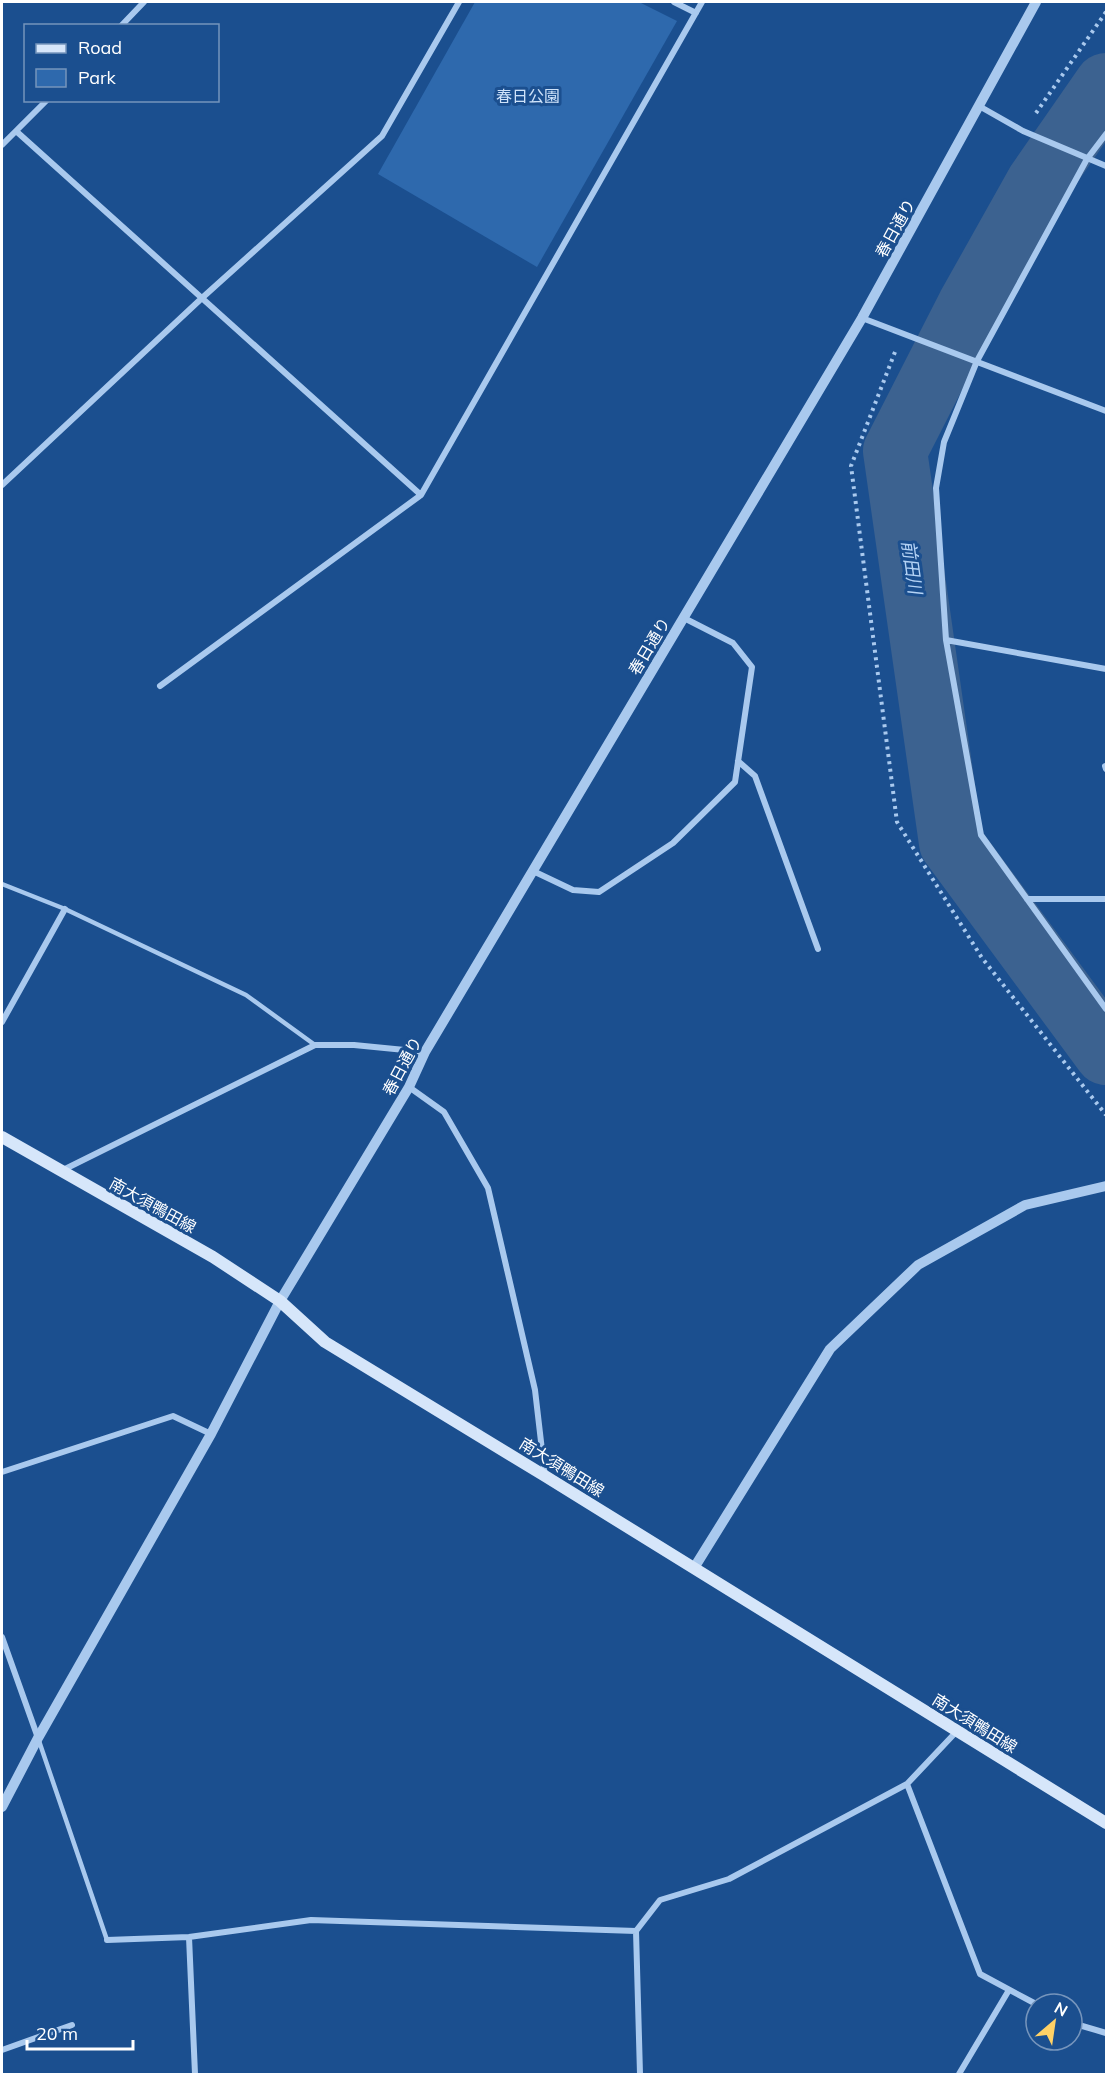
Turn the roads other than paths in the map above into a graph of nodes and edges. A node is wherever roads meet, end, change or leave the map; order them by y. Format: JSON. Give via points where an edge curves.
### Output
{"nodes":[{"id":1,"x":144,"y":2,"type":"edge"},
{"id":2,"x":459,"y":2,"type":"edge"},
{"id":3,"x":674,"y":2,"type":"edge"},
{"id":4,"x":702,"y":2,"type":"edge"},
{"id":5,"x":1035,"y":2,"type":"edge"},
{"id":6,"x":696,"y":13,"type":"junction"},
{"id":7,"x":123,"y":24,"type":"edge"},
{"id":8,"x":45,"y":102,"type":"edge"},
{"id":9,"x":979,"y":106,"type":"junction"},
{"id":10,"x":16,"y":131,"type":"junction"},
{"id":11,"x":1107,"y":134,"type":"edge"},
{"id":12,"x":2,"y":145,"type":"edge"},
{"id":13,"x":1087,"y":159,"type":"junction"},
{"id":14,"x":1107,"y":166,"type":"edge"},
{"id":15,"x":202,"y":298,"type":"junction"},
{"id":16,"x":862,"y":318,"type":"junction"},
{"id":17,"x":977,"y":361,"type":"junction"},
{"id":18,"x":1107,"y":411,"type":"edge"},
{"id":19,"x":2,"y":485,"type":"edge"},
{"id":20,"x":421,"y":495,"type":"junction"},
{"id":21,"x":684,"y":618,"type":"junction"},
{"id":22,"x":946,"y":640,"type":"junction"},
{"id":23,"x":1107,"y":669,"type":"edge"},
{"id":24,"x":160,"y":686,"type":"dead end"},
{"id":25,"x":738,"y":761,"type":"junction"},
{"id":26,"x":533,"y":871,"type":"junction"},
{"id":27,"x":2,"y":884,"type":"edge"},
{"id":28,"x":1027,"y":898,"type":"junction"},
{"id":29,"x":1107,"y":899,"type":"edge"},
{"id":30,"x":65,"y":909,"type":"junction"},
{"id":31,"x":818,"y":949,"type":"dead end"},
{"id":32,"x":1107,"y":1009,"type":"edge"},
{"id":33,"x":2,"y":1022,"type":"edge"},
{"id":34,"x":315,"y":1045,"type":"junction"},
{"id":35,"x":425,"y":1053,"type":"junction"},
{"id":36,"x":409,"y":1087,"type":"junction"},
{"id":37,"x":2,"y":1137,"type":"edge"},
{"id":38,"x":60,"y":1172,"type":"junction"},
{"id":39,"x":1107,"y":1186,"type":"edge"},
{"id":40,"x":280,"y":1301,"type":"junction"},
{"id":41,"x":211,"y":1434,"type":"junction"},
{"id":42,"x":2,"y":1472,"type":"edge"},
{"id":43,"x":545,"y":1476,"type":"junction"},
{"id":44,"x":694,"y":1568,"type":"junction"},
{"id":45,"x":2,"y":1637,"type":"edge"},
{"id":46,"x":957,"y":1731,"type":"junction"},
{"id":47,"x":38,"y":1738,"type":"junction"},
{"id":48,"x":907,"y":1784,"type":"junction"},
{"id":49,"x":2,"y":1807,"type":"edge"},
{"id":50,"x":1107,"y":1823,"type":"edge"},
{"id":51,"x":636,"y":1931,"type":"junction"},
{"id":52,"x":189,"y":1937,"type":"junction"},
{"id":53,"x":107,"y":1940,"type":"joint"},
{"id":54,"x":1009,"y":1990,"type":"junction"},
{"id":55,"x":1024,"y":1998,"type":"edge"},
{"id":56,"x":72,"y":2025,"type":"dead end"},
{"id":57,"x":1084,"y":2026,"type":"edge"},
{"id":58,"x":1107,"y":2033,"type":"edge"},
{"id":59,"x":2,"y":2050,"type":"edge"},
{"id":60,"x":195,"y":2074,"type":"edge"},
{"id":61,"x":640,"y":2074,"type":"edge"},
{"id":62,"x":959,"y":2074,"type":"edge"}],
"edges":[{"from":1,"to":7,"type":"street"},
{"from":2,"to":15,"type":"street","via":[[382,136]]},
{"from":3,"to":6,"type":"street"},
{"from":4,"to":6,"type":"street"},
{"from":5,"to":9,"type":"street","name":"春日通り"},
{"from":6,"to":20,"type":"street"},
{"from":8,"to":10,"type":"street"},
{"from":9,"to":13,"type":"street","via":[[1023,131]]},
{"from":9,"to":16,"type":"street","name":"春日通り"},
{"from":10,"to":12,"type":"street"},
{"from":10,"to":15,"type":"street"},
{"from":11,"to":13,"type":"street"},
{"from":13,"to":14,"type":"street"},
{"from":13,"to":17,"type":"street"},
{"from":15,"to":19,"type":"street"},
{"from":15,"to":20,"type":"street"},
{"from":16,"to":17,"type":"street"},
{"from":16,"to":21,"type":"street","name":"春日通り"},
{"from":17,"to":18,"type":"street"},
{"from":17,"to":22,"type":"street","via":[[944,442],[936,488]]},
{"from":20,"to":24,"type":"street"},
{"from":21,"to":25,"type":"street","via":[[733,642],[752,667]]},
{"from":21,"to":26,"type":"street","name":"春日通り"},
{"from":22,"to":23,"type":"street"},
{"from":22,"to":28,"type":"street","via":[[981,835]]},
{"from":25,"to":26,"type":"street","via":[[735,782],[673,843],[599,892],[573,890]]},
{"from":25,"to":31,"type":"street","via":[[755,777]]},
{"from":26,"to":35,"type":"street","name":"春日通り"},
{"from":27,"to":30,"type":"lane"},
{"from":28,"to":29,"type":"street"},
{"from":28,"to":32,"type":"street"},
{"from":30,"to":33,"type":"street"},
{"from":30,"to":34,"type":"lane","via":[[246,995]]},
{"from":34,"to":35,"type":"street"},
{"from":34,"to":38,"type":"street"},
{"from":35,"to":36,"type":"street","name":"春日通り"},
{"from":36,"to":40,"type":"street","name":"春日通り"},
{"from":36,"to":43,"type":"street","via":[[444,1112],[488,1188],[535,1390]]},
{"from":37,"to":38,"type":"main road","name":"南大須鴨田線"},
{"from":38,"to":40,"type":"main road","name":"南大須鴨田線","via":[[213,1257]]},
{"from":39,"to":44,"type":"street","via":[[1025,1205],[918,1264],[830,1349]]},
{"from":40,"to":41,"type":"street","name":"春日通り"},
{"from":40,"to":43,"type":"main road","name":"南大須鴨田線","via":[[324,1342]]},
{"from":41,"to":42,"type":"street","via":[[173,1416]]},
{"from":41,"to":47,"type":"street","name":"春日通り"},
{"from":43,"to":44,"type":"main road","name":"南大須鴨田線"},
{"from":44,"to":46,"type":"main road","name":"南大須鴨田線"},
{"from":45,"to":47,"type":"street"},
{"from":46,"to":48,"type":"street"},
{"from":46,"to":50,"type":"main road","name":"南大須鴨田線"},
{"from":47,"to":49,"type":"street","name":"春日通り"},
{"from":47,"to":53,"type":"lane"},
{"from":48,"to":51,"type":"street","via":[[729,1879],[660,1900]]},
{"from":48,"to":54,"type":"street","via":[[980,1974]]},
{"from":51,"to":52,"type":"street","via":[[311,1920]]},
{"from":51,"to":61,"type":"street"},
{"from":52,"to":53,"type":"street"},
{"from":52,"to":60,"type":"street"},
{"from":54,"to":55,"type":"street"},
{"from":54,"to":62,"type":"street"},
{"from":56,"to":59,"type":"street"},
{"from":57,"to":58,"type":"street"}]}
